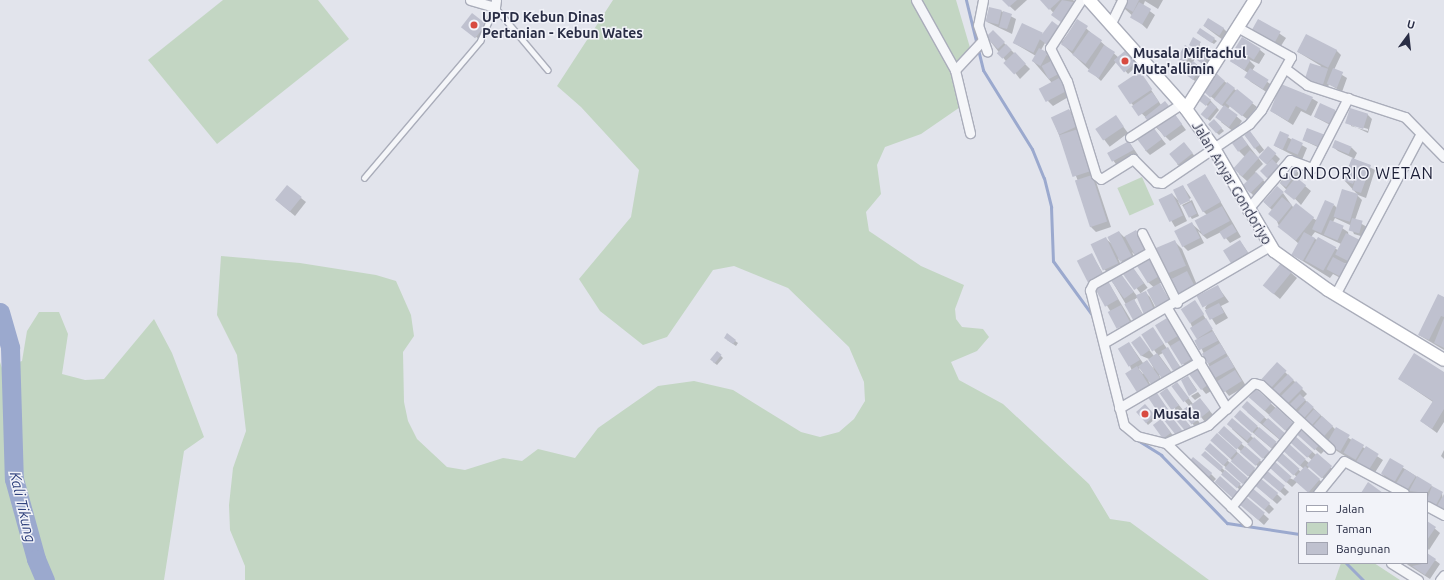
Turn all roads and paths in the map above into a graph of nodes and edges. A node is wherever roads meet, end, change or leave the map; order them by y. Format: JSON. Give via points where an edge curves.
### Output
{"nodes":[{"id":1,"x":470,"y":0,"type":"edge"},
{"id":2,"x":916,"y":0,"type":"edge"},
{"id":3,"x":983,"y":0,"type":"edge"},
{"id":4,"x":1081,"y":0,"type":"edge"},
{"id":5,"x":1089,"y":0,"type":"edge"},
{"id":6,"x":1122,"y":0,"type":"edge"},
{"id":7,"x":1255,"y":0,"type":"edge"},
{"id":8,"x":495,"y":3,"type":"edge"},
{"id":9,"x":1111,"y":23,"type":"junction"},
{"id":10,"x":1238,"y":27,"type":"junction"},
{"id":11,"x":981,"y":42,"type":"junction"},
{"id":12,"x":987,"y":51,"type":"dead end"},
{"id":13,"x":1286,"y":69,"type":"junction"},
{"id":14,"x":548,"y":70,"type":"dead end"},
{"id":15,"x":955,"y":70,"type":"junction"},
{"id":16,"x":1348,"y":98,"type":"junction"},
{"id":17,"x":1184,"y":106,"type":"junction"},
{"id":18,"x":970,"y":133,"type":"dead end"},
{"id":19,"x":1418,"y":136,"type":"dead end"},
{"id":20,"x":1130,"y":137,"type":"dead end"},
{"id":21,"x":1215,"y":150,"type":"junction"},
{"id":22,"x":1444,"y":157,"type":"edge"},
{"id":23,"x":364,"y":178,"type":"dead end"},
{"id":24,"x":1247,"y":210,"type":"junction"},
{"id":25,"x":1142,"y":233,"type":"dead end"},
{"id":26,"x":1270,"y":246,"type":"junction"},
{"id":27,"x":1150,"y":252,"type":"junction"},
{"id":28,"x":1335,"y":295,"type":"junction"},
{"id":29,"x":1177,"y":303,"type":"junction"},
{"id":30,"x":1168,"y":308,"type":"junction"},
{"id":31,"x":1105,"y":342,"type":"junction"},
{"id":32,"x":1444,"y":360,"type":"edge"},
{"id":33,"x":1200,"y":361,"type":"junction"},
{"id":34,"x":1119,"y":408,"type":"junction"},
{"id":35,"x":1227,"y":409,"type":"junction"},
{"id":36,"x":1299,"y":423,"type":"junction"},
{"id":37,"x":1166,"y":443,"type":"junction"},
{"id":38,"x":1330,"y":449,"type":"dead end"},
{"id":39,"x":1319,"y":492,"type":"edge"},
{"id":40,"x":1402,"y":492,"type":"edge"},
{"id":41,"x":1231,"y":507,"type":"junction"},
{"id":42,"x":1428,"y":507,"type":"edge"},
{"id":43,"x":1444,"y":515,"type":"edge"},
{"id":44,"x":1247,"y":522,"type":"dead end"},
{"id":45,"x":1393,"y":564,"type":"edge"},
{"id":46,"x":1444,"y":575,"type":"edge"},
{"id":47,"x":1418,"y":580,"type":"edge"},
{"id":48,"x":1440,"y":580,"type":"edge"}],
"edges":[{"from":1,"to":8,"type":"street"},
{"from":2,"to":15,"type":"street"},
{"from":3,"to":11,"type":"street","via":[[978,26]]},
{"from":4,"to":21,"type":"street","via":[[1050,48],[1067,81],[1097,177],[1101,179],[1134,159],[1156,182],[1162,183]]},
{"from":5,"to":9,"type":"street","name":"Jalan Anyar Gondoriyo"},
{"from":6,"to":9,"type":"street"},
{"from":7,"to":10,"type":"street"},
{"from":8,"to":14,"type":"lane"},
{"from":8,"to":23,"type":"lane","via":[[480,41]]},
{"from":9,"to":17,"type":"street","name":"Jalan Anyar Gondoriyo"},
{"from":10,"to":13,"type":"street","via":[[1289,55],[1291,60]]},
{"from":10,"to":17,"type":"street"},
{"from":11,"to":12,"type":"street"},
{"from":11,"to":15,"type":"street"},
{"from":13,"to":16,"type":"street","via":[[1307,85]]},
{"from":13,"to":21,"type":"street","via":[[1261,110],[1233,138]]},
{"from":15,"to":18,"type":"street"},
{"from":16,"to":22,"type":"street","via":[[1406,117]]},
{"from":16,"to":24,"type":"street","via":[[1312,168],[1290,160]]},
{"from":17,"to":20,"type":"street"},
{"from":17,"to":21,"type":"street","name":"Jalan Anyar Gondoriyo"},
{"from":19,"to":28,"type":"street"},
{"from":21,"to":24,"type":"street","name":"Jalan Anyar Gondoriyo"},
{"from":24,"to":26,"type":"street","name":"Jalan Anyar Gondoriyo"},
{"from":25,"to":27,"type":"street"},
{"from":26,"to":28,"type":"street","name":"Jalan Anyar Gondoriyo"},
{"from":26,"to":29,"type":"street"},
{"from":27,"to":29,"type":"street"},
{"from":27,"to":31,"type":"street","via":[[1091,286]]},
{"from":28,"to":32,"type":"street","name":"Jalan Anyar Gondoriyo"},
{"from":29,"to":30,"type":"street"},
{"from":30,"to":31,"type":"street"},
{"from":30,"to":33,"type":"street"},
{"from":31,"to":34,"type":"street"},
{"from":33,"to":34,"type":"street"},
{"from":33,"to":35,"type":"street"},
{"from":34,"to":37,"type":"street","via":[[1129,431]]},
{"from":35,"to":36,"type":"street","via":[[1253,384],[1258,383]]},
{"from":35,"to":37,"type":"street","via":[[1208,425]]},
{"from":36,"to":38,"type":"street"},
{"from":36,"to":41,"type":"street"},
{"from":37,"to":41,"type":"street"},
{"from":39,"to":40,"type":"street","via":[[1344,461]]},
{"from":41,"to":44,"type":"street"},
{"from":42,"to":43,"type":"street"},
{"from":45,"to":47,"type":"street"},
{"from":46,"to":48,"type":"street"}]}
